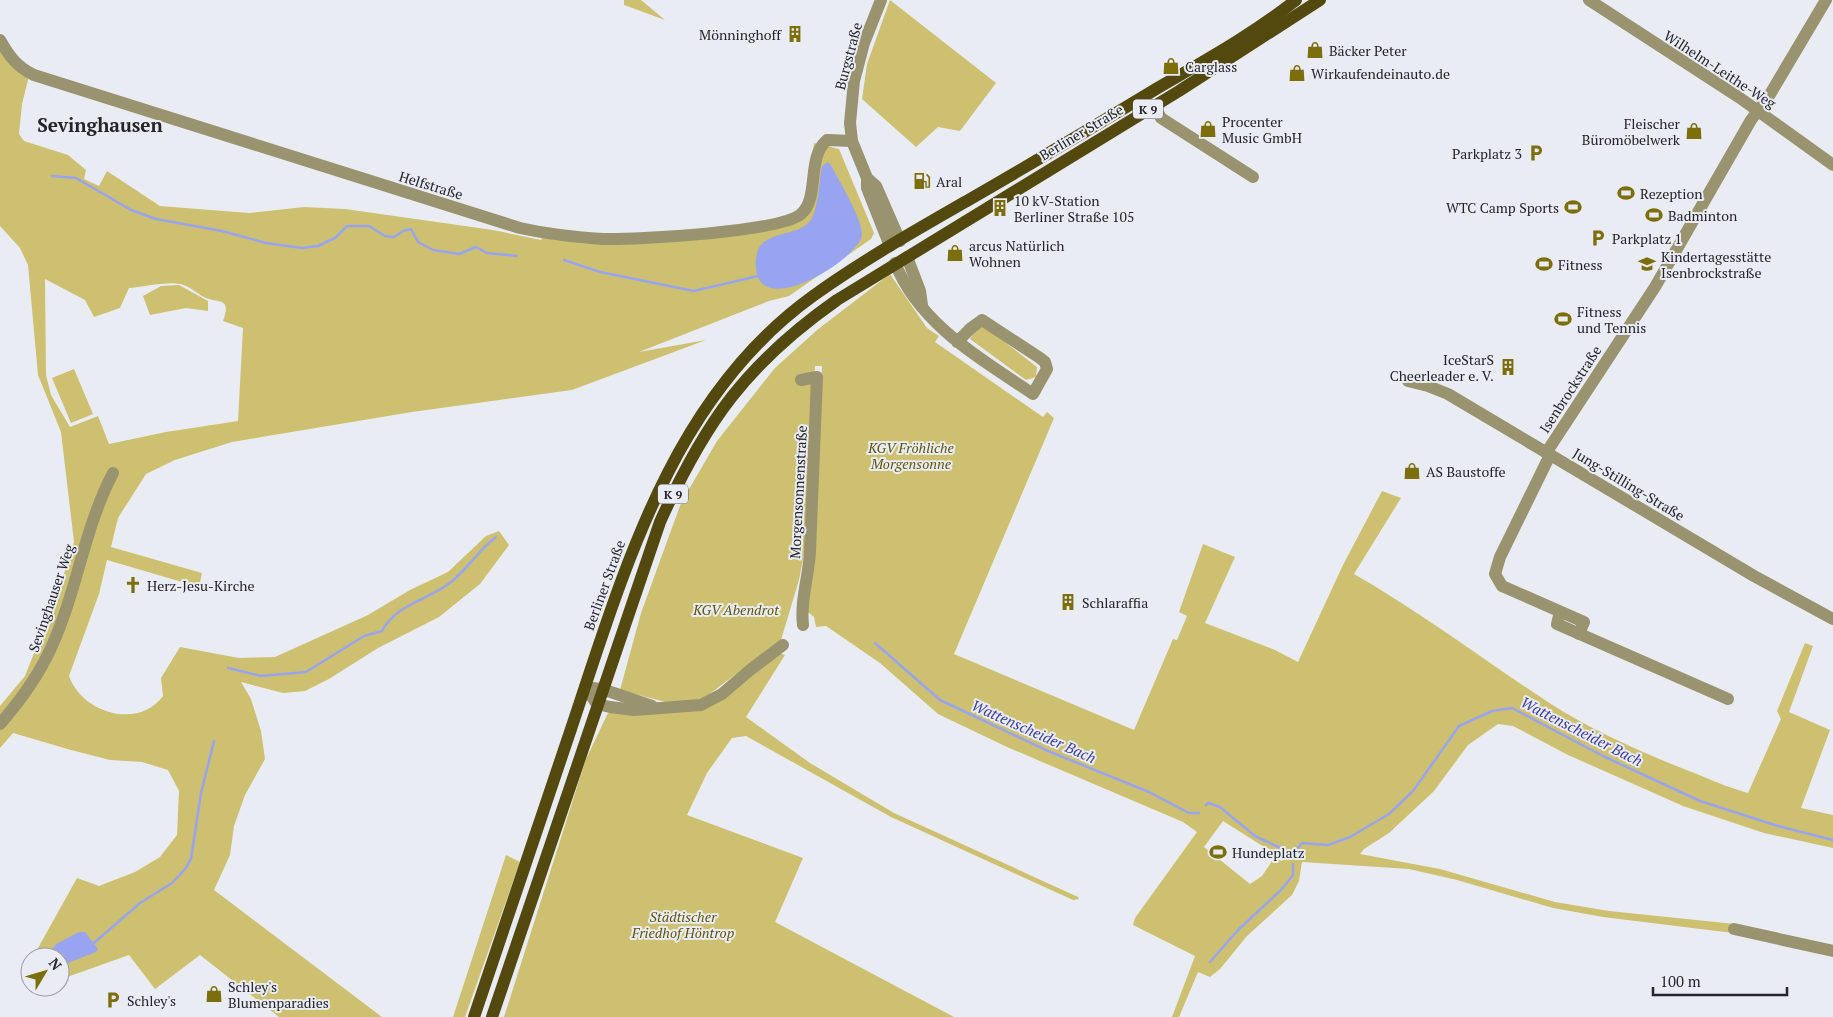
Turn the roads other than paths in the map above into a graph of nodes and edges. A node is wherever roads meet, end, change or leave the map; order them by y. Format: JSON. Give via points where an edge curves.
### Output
{"nodes":[{"id":1,"x":880,"y":0,"type":"edge"},
{"id":2,"x":1296,"y":0,"type":"edge"},
{"id":3,"x":1320,"y":0,"type":"edge"},
{"id":4,"x":1589,"y":0,"type":"edge"},
{"id":5,"x":1826,"y":0,"type":"edge"},
{"id":6,"x":0,"y":40,"type":"edge"},
{"id":7,"x":1154,"y":106,"type":"junction"},
{"id":8,"x":1758,"y":110,"type":"junction"},
{"id":9,"x":852,"y":141,"type":"junction"},
{"id":10,"x":1833,"y":165,"type":"edge"},
{"id":11,"x":1253,"y":177,"type":"dead end"},
{"id":12,"x":895,"y":243,"type":"junction"},
{"id":13,"x":907,"y":257,"type":"junction"},
{"id":14,"x":895,"y":263,"type":"junction"},
{"id":15,"x":922,"y":305,"type":"junction"},
{"id":16,"x":957,"y":342,"type":"junction"},
{"id":17,"x":801,"y":380,"type":"dead end"},
{"id":18,"x":1408,"y":381,"type":"dead end"},
{"id":19,"x":1548,"y":454,"type":"junction"},
{"id":20,"x":113,"y":473,"type":"dead end"},
{"id":21,"x":1833,"y":619,"type":"edge"},
{"id":22,"x":803,"y":625,"type":"dead end"},
{"id":23,"x":783,"y":645,"type":"dead end"},
{"id":24,"x":585,"y":687,"type":"junction"},
{"id":25,"x":602,"y":689,"type":"junction"},
{"id":26,"x":1728,"y":699,"type":"dead end"},
{"id":27,"x":597,"y":704,"type":"junction"},
{"id":28,"x":656,"y":708,"type":"junction"},
{"id":29,"x":0,"y":724,"type":"edge"},
{"id":30,"x":1734,"y":930,"type":"dead end"},
{"id":31,"x":1833,"y":951,"type":"edge"},
{"id":32,"x":474,"y":1017,"type":"edge"},
{"id":33,"x":492,"y":1017,"type":"edge"}],
"edges":[{"from":1,"to":9,"type":"street","name":"Burgstraße","via":[[854,81],[850,123]]},
{"from":2,"to":12,"type":"main road","name":"Berliner Straße","number":"K 9","via":[[1232,44]]},
{"from":3,"to":7,"type":"main road","name":"Berliner Straße","number":"K 9"},
{"from":4,"to":8,"type":"street","name":"Wilhelm-Leithe-Weg"},
{"from":5,"to":8,"type":"street","name":"Isenbrockstraße"},
{"from":6,"to":9,"type":"street","name":"Helfstraße","via":[[14,62],[34,75],[520,228],[565,235],[604,239],[678,236],[791,220],[801,214],[808,202],[821,145],[826,140]]},
{"from":7,"to":11,"type":"street","via":[[1162,118]]},
{"from":7,"to":13,"type":"main road","name":"Berliner Straße","number":"K 9"},
{"from":8,"to":10,"type":"street","name":"Wilhelm-Leithe-Weg"},
{"from":8,"to":19,"type":"street","name":"Isenbrockstraße","via":[[1655,287]]},
{"from":9,"to":12,"type":"street","name":"Burgstraße","via":[[867,178],[876,186]]},
{"from":12,"to":13,"type":"main road"},
{"from":12,"to":14,"type":"main road"},
{"from":12,"to":24,"type":"main road","name":"Berliner Straße","number":"K 9","via":[[798,308],[752,350],[706,406],[683,443],[644,521]]},
{"from":13,"to":14,"type":"main road","name":"Berliner Straße","number":"K 9"},
{"from":13,"to":15,"type":"street"},
{"from":14,"to":15,"type":"street","via":[[911,296]]},
{"from":14,"to":25,"type":"main road","name":"Berliner Straße","number":"K 9","via":[[797,329],[756,368],[719,413],[697,447],[660,522]]},
{"from":15,"to":16,"type":"street","via":[[935,323]]},
{"from":16,"to":16,"type":"street","via":[[982,320],[1040,358],[1047,369],[1033,394]]},
{"from":17,"to":22,"type":"street","name":"Morgensonnenstraße","via":[[817,377],[809,570],[801,608]]},
{"from":18,"to":19,"type":"street","name":"Jung-Stilling-Straße","via":[[1448,394]]},
{"from":19,"to":21,"type":"street","name":"Jung-Stilling-Straße"},
{"from":19,"to":26,"type":"street","name":"Isenbrockstraße","via":[[1500,558],[1495,574],[1502,586],[1560,612],[1557,624]]},
{"from":20,"to":29,"type":"street","name":"Sevinghauser Weg","via":[[100,498],[51,647],[25,695]]},
{"from":23,"to":28,"type":"street","via":[[722,694],[701,705]]},
{"from":24,"to":25,"type":"street"},
{"from":24,"to":27,"type":"street"},
{"from":24,"to":32,"type":"main road","name":"Berliner Straße","number":"K 9"},
{"from":25,"to":27,"type":"main road","name":"Berliner Straße","number":"K 9"},
{"from":25,"to":28,"type":"street"},
{"from":27,"to":28,"type":"street","via":[[634,710]]},
{"from":27,"to":33,"type":"main road","name":"Berliner Straße","number":"K 9"},
{"from":30,"to":31,"type":"street"}]}
